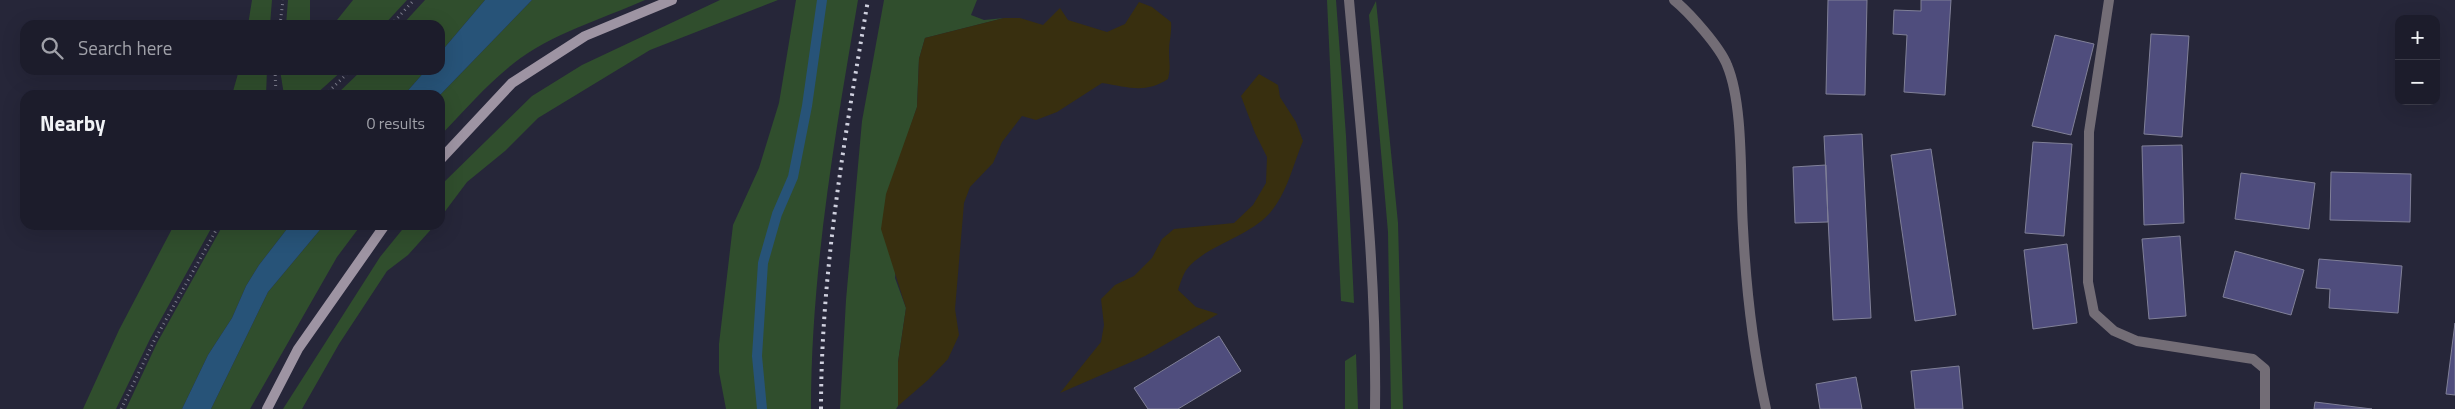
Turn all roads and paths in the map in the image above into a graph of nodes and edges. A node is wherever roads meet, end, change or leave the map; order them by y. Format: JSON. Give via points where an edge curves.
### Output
{"nodes":[{"id":1,"x":283,"y":0,"type":"edge"},
{"id":2,"x":414,"y":0,"type":"edge"},
{"id":3,"x":672,"y":0,"type":"edge"},
{"id":4,"x":1349,"y":0,"type":"edge"},
{"id":5,"x":1674,"y":0,"type":"edge"},
{"id":6,"x":2109,"y":0,"type":"edge"},
{"id":7,"x":281,"y":20,"type":"edge"},
{"id":8,"x":396,"y":20,"type":"edge"},
{"id":9,"x":275,"y":75,"type":"edge"},
{"id":10,"x":346,"y":75,"type":"edge"},
{"id":11,"x":276,"y":90,"type":"edge"},
{"id":12,"x":329,"y":90,"type":"edge"},
{"id":13,"x":445,"y":155,"type":"edge"},
{"id":14,"x":216,"y":230,"type":"edge"},
{"id":15,"x":381,"y":230,"type":"edge"},
{"id":16,"x":122,"y":409,"type":"edge"},
{"id":17,"x":267,"y":409,"type":"edge"},
{"id":18,"x":1375,"y":409,"type":"edge"},
{"id":19,"x":1766,"y":409,"type":"edge"},
{"id":20,"x":2265,"y":409,"type":"edge"}],
"edges":[{"from":1,"to":7,"type":"path"},
{"from":2,"to":8,"type":"path"},
{"from":3,"to":13,"type":"main road","via":[[585,36],[512,83]]},
{"from":4,"to":18,"type":"street","via":[[1373,273]]},
{"from":5,"to":19,"type":"street","via":[[1703,30],[1727,64],[1737,106],[1753,340]]},
{"from":6,"to":20,"type":"street","via":[[2089,132],[2088,282],[2094,314],[2114,332],[2137,341],[2253,359],[2266,369]]},
{"from":9,"to":11,"type":"path"},
{"from":10,"to":12,"type":"path"},
{"from":14,"to":16,"type":"path","via":[[154,341]]},
{"from":15,"to":17,"type":"main road","via":[[298,349]]}]}
